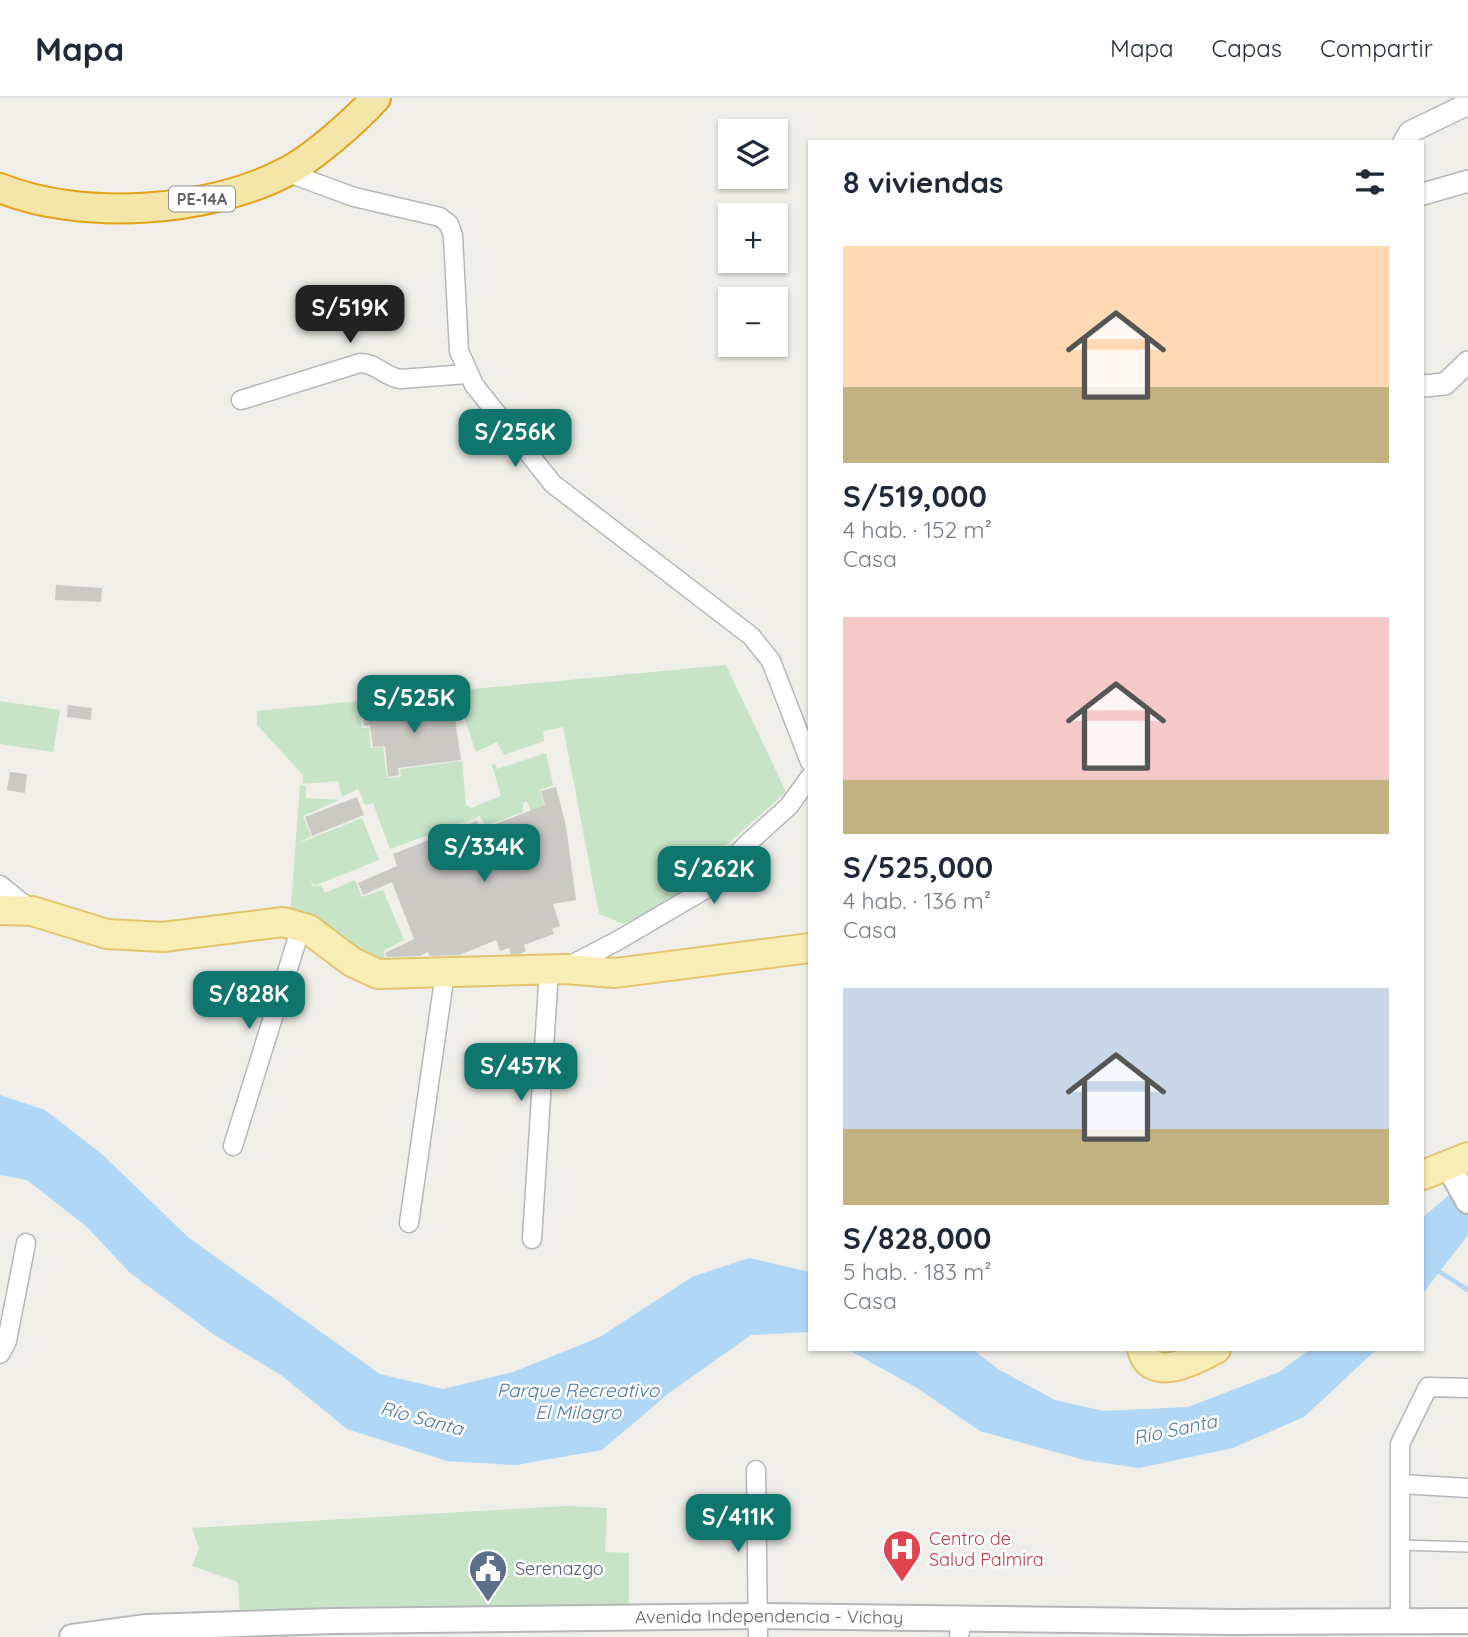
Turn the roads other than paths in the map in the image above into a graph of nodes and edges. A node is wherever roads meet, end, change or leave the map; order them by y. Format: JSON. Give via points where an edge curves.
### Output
{"nodes":[{"id":1,"x":376,"y":98,"type":"edge"},
{"id":2,"x":1468,"y":104,"type":"edge"},
{"id":3,"x":1405,"y":140,"type":"edge"},
{"id":4,"x":286,"y":172,"type":"junction"},
{"id":5,"x":1468,"y":181,"type":"edge"},
{"id":6,"x":0,"y":188,"type":"edge"},
{"id":7,"x":1424,"y":194,"type":"edge"},
{"id":8,"x":1468,"y":362,"type":"edge"},
{"id":9,"x":467,"y":374,"type":"junction"},
{"id":10,"x":1424,"y":386,"type":"edge"},
{"id":11,"x":241,"y":400,"type":"dead end"},
{"id":12,"x":808,"y":756,"type":"edge"},
{"id":13,"x":808,"y":780,"type":"edge"},
{"id":14,"x":0,"y":885,"type":"edge"},
{"id":15,"x":0,"y":910,"type":"edge"},
{"id":16,"x":32,"y":911,"type":"junction"},
{"id":17,"x":301,"y":927,"type":"junction"},
{"id":18,"x":808,"y":948,"type":"edge"},
{"id":19,"x":556,"y":969,"type":"junction"},
{"id":20,"x":445,"y":974,"type":"junction"},
{"id":21,"x":233,"y":1146,"type":"dead end"},
{"id":22,"x":409,"y":1223,"type":"dead end"},
{"id":23,"x":532,"y":1239,"type":"dead end"},
{"id":24,"x":26,"y":1243,"type":"dead end"},
{"id":25,"x":1143,"y":1351,"type":"edge"},
{"id":26,"x":1212,"y":1351,"type":"edge"},
{"id":27,"x":0,"y":1354,"type":"edge"},
{"id":28,"x":1468,"y":1388,"type":"edge"},
{"id":29,"x":755,"y":1470,"type":"dead end"},
{"id":30,"x":1401,"y":1484,"type":"junction"},
{"id":31,"x":1468,"y":1488,"type":"edge"},
{"id":32,"x":1400,"y":1545,"type":"junction"},
{"id":33,"x":1468,"y":1547,"type":"edge"},
{"id":34,"x":1400,"y":1621,"type":"junction"},
{"id":35,"x":1468,"y":1621,"type":"edge"},
{"id":36,"x":758,"y":1627,"type":"edge"},
{"id":37,"x":549,"y":1628,"type":"edge"},
{"id":38,"x":961,"y":1628,"type":"edge"},
{"id":39,"x":333,"y":1629,"type":"edge"},
{"id":40,"x":1235,"y":1630,"type":"edge"},
{"id":41,"x":146,"y":1632,"type":"edge"},
{"id":42,"x":72,"y":1637,"type":"edge"}],
"edges":[{"from":1,"to":4,"type":"highway","number":"PE-14A"},
{"from":2,"to":3,"type":"street","via":[[1410,132]]},
{"from":4,"to":6,"type":"highway","number":"PE-14A","via":[[228,194],[165,207],[88,208]]},
{"from":4,"to":9,"type":"street","via":[[354,197],[440,217],[449,224],[459,351]]},
{"from":5,"to":7,"type":"street"},
{"from":8,"to":10,"type":"street","via":[[1445,384]]},
{"from":9,"to":11,"type":"street","via":[[390,378],[377,366],[360,363]]},
{"from":9,"to":12,"type":"street","via":[[553,484],[751,636],[771,661]]},
{"from":13,"to":19,"type":"street","via":[[789,806],[704,890],[617,942]]},
{"from":14,"to":16,"type":"street"},
{"from":15,"to":16,"type":"main road"},
{"from":16,"to":17,"type":"main road","via":[[118,935],[163,937],[284,922]]},
{"from":17,"to":20,"type":"main road","via":[[378,974]]},
{"from":17,"to":21,"type":"street"},
{"from":18,"to":19,"type":"main road","via":[[615,973]]},
{"from":19,"to":20,"type":"main road"},
{"from":19,"to":23,"type":"street"},
{"from":20,"to":22,"type":"street"},
{"from":24,"to":27,"type":"street","via":[[7,1341]]},
{"from":25,"to":26,"type":"main road","via":[[1156,1366],[1171,1367],[1186,1365]]},
{"from":28,"to":30,"type":"street","via":[[1428,1387],[1399,1444]]},
{"from":29,"to":36,"type":"street"},
{"from":30,"to":31,"type":"street"},
{"from":30,"to":32,"type":"street"},
{"from":32,"to":33,"type":"lane"},
{"from":32,"to":34,"type":"street"},
{"from":34,"to":35,"type":"main road","name":"Avenida Independencia - Vichay"},
{"from":34,"to":40,"type":"main road","name":"Avenida Independencia - Vichay"},
{"from":36,"to":37,"type":"main road","name":"Avenida Independencia - Vichay"},
{"from":36,"to":38,"type":"main road","name":"Avenida Independencia - Vichay"},
{"from":37,"to":39,"type":"main road","name":"Avenida Independencia - Vichay"},
{"from":38,"to":40,"type":"main road","name":"Avenida Independencia - Vichay"},
{"from":39,"to":41,"type":"main road","name":"Avenida Independencia - Vichay"},
{"from":41,"to":42,"type":"main road","name":"Avenida Independencia - Vichay"}]}
